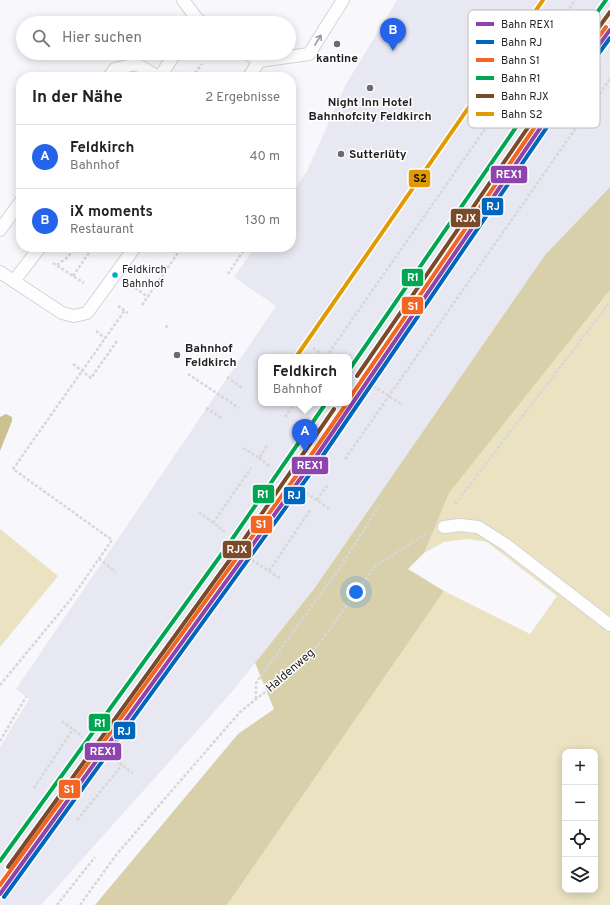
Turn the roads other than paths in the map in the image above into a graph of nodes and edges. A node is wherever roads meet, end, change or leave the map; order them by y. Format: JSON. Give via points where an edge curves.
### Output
{"nodes":[{"id":1,"x":183,"y":0,"type":"edge"},
{"id":2,"x":343,"y":0,"type":"edge"},
{"id":3,"x":194,"y":16,"type":"edge"},
{"id":4,"x":296,"y":56,"type":"edge"},
{"id":5,"x":170,"y":60,"type":"edge"},
{"id":6,"x":266,"y":60,"type":"edge"},
{"id":7,"x":259,"y":61,"type":"joint"},
{"id":8,"x":113,"y":72,"type":"edge"},
{"id":9,"x":150,"y":72,"type":"edge"},
{"id":10,"x":162,"y":72,"type":"edge"},
{"id":11,"x":252,"y":72,"type":"edge"},
{"id":12,"x":16,"y":208,"type":"edge"},
{"id":13,"x":0,"y":230,"type":"edge"},
{"id":14,"x":36,"y":252,"type":"edge"},
{"id":15,"x":132,"y":252,"type":"edge"},
{"id":16,"x":0,"y":272,"type":"edge"},
{"id":17,"x":14,"y":281,"type":"junction"},
{"id":18,"x":444,"y":527,"type":"road end"},
{"id":19,"x":610,"y":625,"type":"edge"}],
"edges":[{"from":1,"to":3,"type":"lane"},
{"from":4,"to":2,"type":"lane","one_way":true,"via":[[309,54]]},
{"from":5,"to":10,"type":"lane"},
{"from":7,"to":6,"type":"lane","one_way":true},
{"from":7,"to":11,"type":"lane"},
{"from":8,"to":9,"type":"lane","via":[[115,69],[136,64]]},
{"from":12,"to":13,"type":"lane"},
{"from":14,"to":17,"type":"lane"},
{"from":15,"to":17,"type":"lane","via":[[87,313],[74,316],[62,313]]},
{"from":16,"to":17,"type":"lane"},
{"from":18,"to":19,"type":"lane","via":[[460,524],[478,527],[505,544]]}]}
